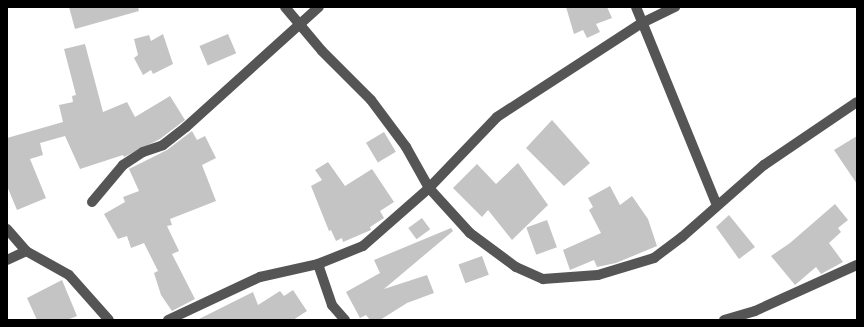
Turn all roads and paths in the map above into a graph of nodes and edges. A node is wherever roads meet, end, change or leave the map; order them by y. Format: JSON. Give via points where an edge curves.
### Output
{"nodes":[{"id":1,"x":285,"y":7,"type":"edge"},
{"id":2,"x":320,"y":7,"type":"edge"},
{"id":3,"x":636,"y":7,"type":"edge"},
{"id":4,"x":675,"y":7,"type":"edge"},
{"id":5,"x":642,"y":23,"type":"junction"},
{"id":6,"x":298,"y":24,"type":"junction"},
{"id":7,"x":857,"y":102,"type":"edge"},
{"id":8,"x":429,"y":188,"type":"junction"},
{"id":9,"x":92,"y":202,"type":"dead end"},
{"id":10,"x":717,"y":205,"type":"junction"},
{"id":11,"x":7,"y":229,"type":"edge"},
{"id":12,"x":26,"y":251,"type":"junction"},
{"id":13,"x":7,"y":260,"type":"edge"},
{"id":14,"x":318,"y":264,"type":"junction"},
{"id":15,"x":857,"y":265,"type":"edge"},
{"id":16,"x":108,"y":320,"type":"edge"},
{"id":17,"x":168,"y":320,"type":"edge"},
{"id":18,"x":345,"y":320,"type":"edge"},
{"id":19,"x":724,"y":320,"type":"edge"}],
"edges":[{"from":1,"to":6,"type":"street"},
{"from":2,"to":6,"type":"street"},
{"from":3,"to":5,"type":"street"},
{"from":4,"to":5,"type":"street"},
{"from":5,"to":8,"type":"street","via":[[497,117]]},
{"from":5,"to":10,"type":"street"},
{"from":6,"to":8,"type":"street","via":[[371,100],[406,147]]},
{"from":6,"to":9,"type":"street","via":[[186,128],[163,145],[143,152],[123,165]]},
{"from":7,"to":10,"type":"street","via":[[764,165]]},
{"from":8,"to":10,"type":"street","via":[[470,233],[516,267],[543,279],[598,275],[654,258]]},
{"from":8,"to":14,"type":"street","via":[[363,246]]},
{"from":11,"to":12,"type":"street"},
{"from":12,"to":13,"type":"street"},
{"from":12,"to":16,"type":"street","via":[[69,275]]},
{"from":14,"to":17,"type":"street","via":[[260,277]]},
{"from":14,"to":18,"type":"street","via":[[332,305]]},
{"from":15,"to":19,"type":"street","via":[[755,311]]}]}
